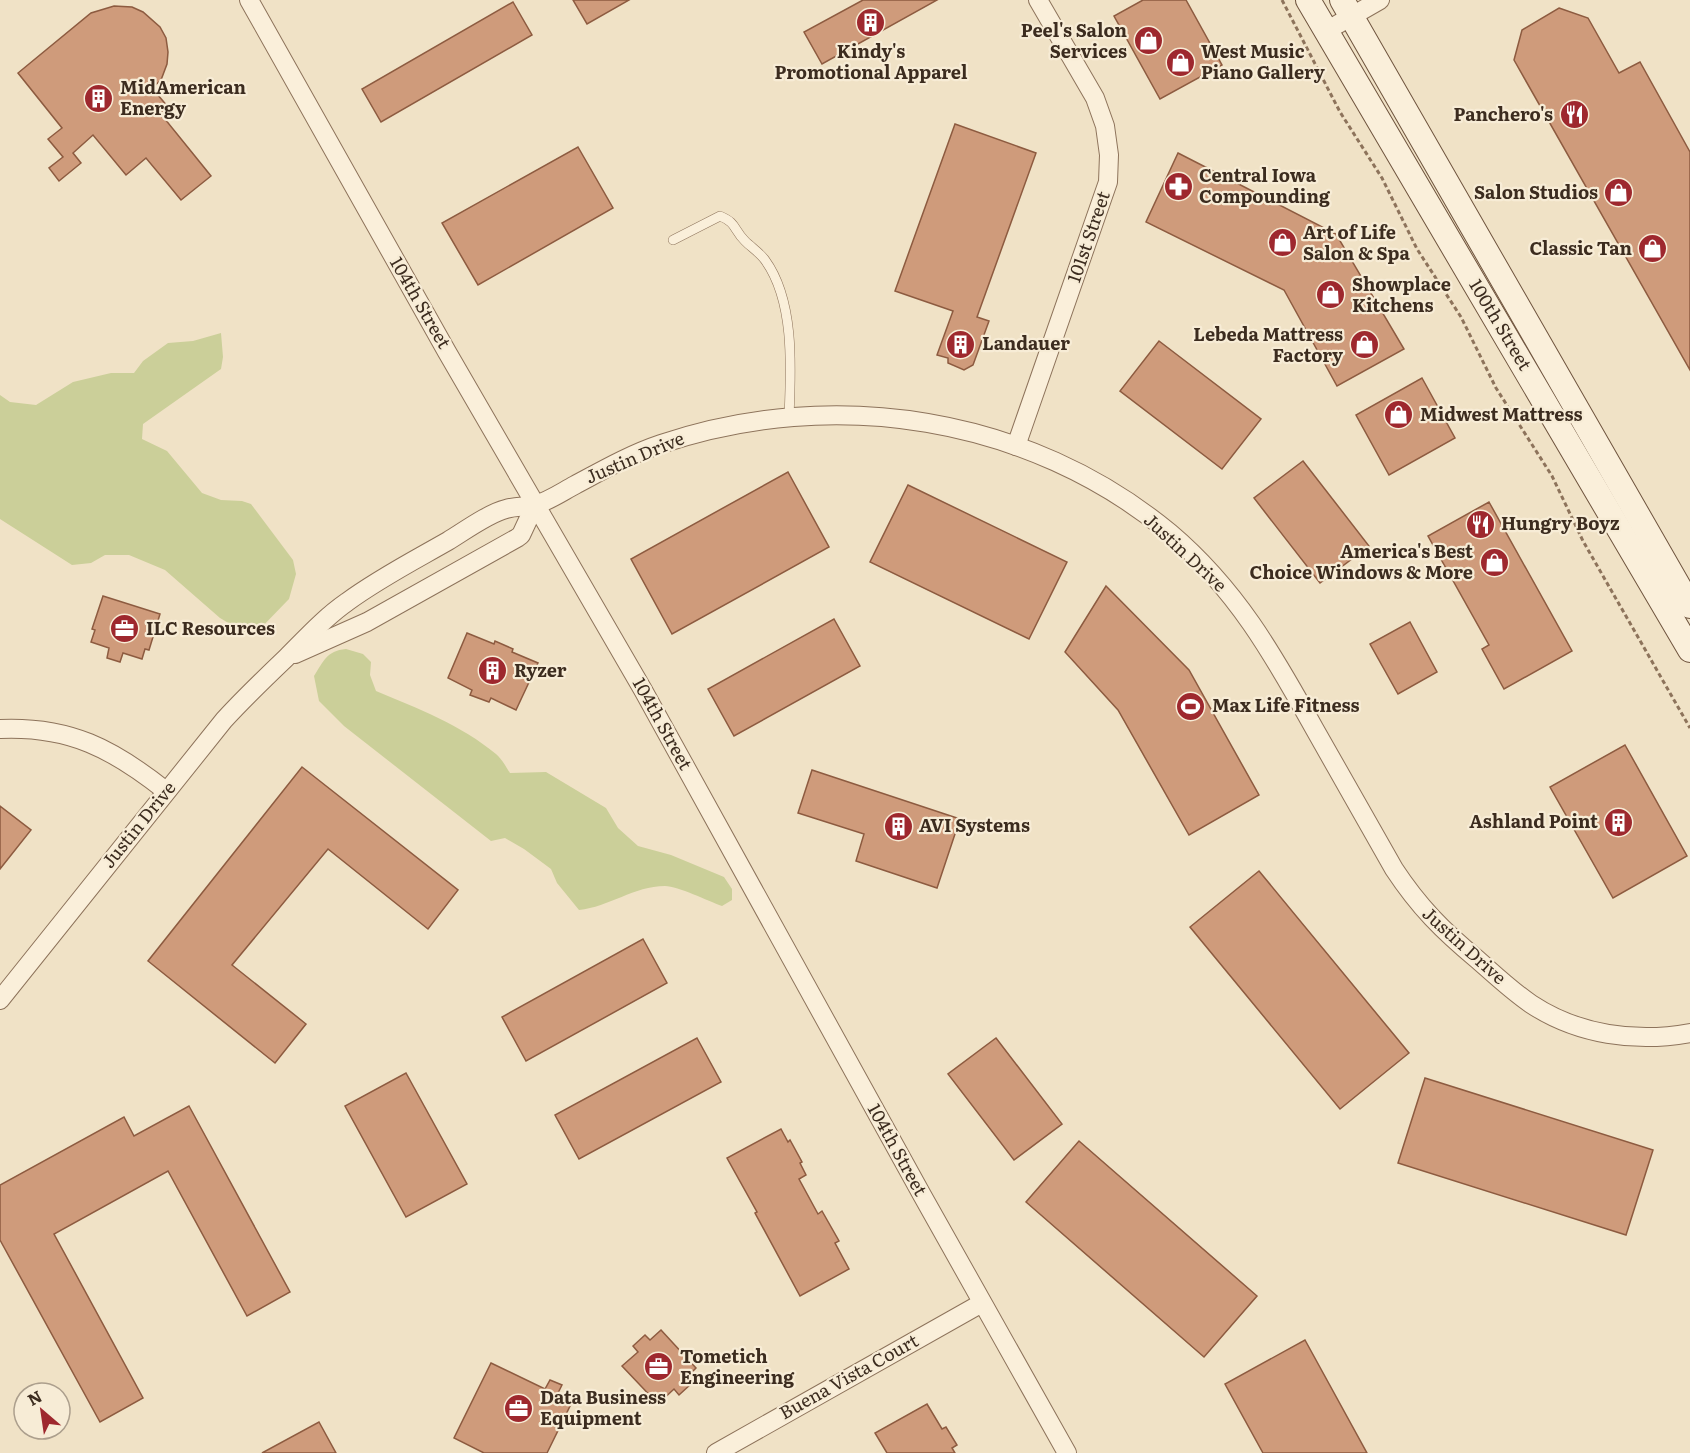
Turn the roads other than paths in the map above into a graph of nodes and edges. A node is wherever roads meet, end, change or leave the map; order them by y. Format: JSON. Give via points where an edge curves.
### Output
{"nodes":[{"id":1,"x":249,"y":0,"type":"edge"},
{"id":2,"x":1038,"y":0,"type":"edge"},
{"id":3,"x":1308,"y":0,"type":"edge"},
{"id":4,"x":1380,"y":0,"type":"edge"},
{"id":5,"x":1347,"y":8,"type":"edge"},
{"id":6,"x":1326,"y":31,"type":"junction"},
{"id":7,"x":673,"y":240,"type":"dead end"},
{"id":8,"x":789,"y":417,"type":"junction"},
{"id":9,"x":1016,"y":446,"type":"junction"},
{"id":10,"x":535,"y":505,"type":"junction"},
{"id":11,"x":1690,"y":606,"type":"edge"},
{"id":12,"x":1690,"y":650,"type":"edge"},
{"id":13,"x":286,"y":657,"type":"junction"},
{"id":14,"x":0,"y":729,"type":"edge"},
{"id":15,"x":166,"y":791,"type":"junction"},
{"id":16,"x":0,"y":1000,"type":"edge"},
{"id":17,"x":1690,"y":1033,"type":"edge"},
{"id":18,"x":982,"y":1303,"type":"junction"},
{"id":19,"x":716,"y":1453,"type":"edge"},
{"id":20,"x":1067,"y":1453,"type":"edge"}],
"edges":[{"from":1,"to":10,"type":"street","name":"104th Street"},
{"from":2,"to":9,"type":"street","name":"101st Street","via":[[1095,98],[1110,155],[1108,183]]},
{"from":3,"to":6,"type":"main road","name":"100th Street"},
{"from":4,"to":5,"type":"street"},
{"from":5,"to":6,"type":"street"},
{"from":5,"to":11,"type":"main road","name":"100th Street"},
{"from":6,"to":12,"type":"main road","name":"100th Street"},
{"from":7,"to":8,"type":"lane","via":[[720,216],[731,221],[742,239],[764,259],[774,275],[790,331]]},
{"from":8,"to":9,"type":"street","name":"Justin Drive","via":[[821,414],[915,420],[983,434]]},
{"from":8,"to":10,"type":"street","name":"Justin Drive","via":[[703,431],[656,446]]},
{"from":9,"to":17,"type":"street","name":"Justin Drive","via":[[1083,475],[1130,503],[1208,569],[1271,650],[1412,896],[1449,936],[1516,993],[1561,1020],[1587,1029],[1643,1038]]},
{"from":10,"to":13,"type":"street","name":"Justin Drive","via":[[504,509],[373,584],[343,604]]},
{"from":10,"to":13,"type":"street","name":"Justin Drive","via":[[517,538],[367,622]]},
{"from":10,"to":18,"type":"street","name":"104th Street","via":[[655,711]]},
{"from":13,"to":15,"type":"street","name":"Justin Drive","via":[[224,720]]},
{"from":14,"to":15,"type":"street","via":[[48,731],[76,738],[127,761]]},
{"from":15,"to":16,"type":"street","name":"Justin Drive"},
{"from":18,"to":19,"type":"street","name":"Buena Vista Court"},
{"from":18,"to":20,"type":"street","name":"104th Street"}]}
